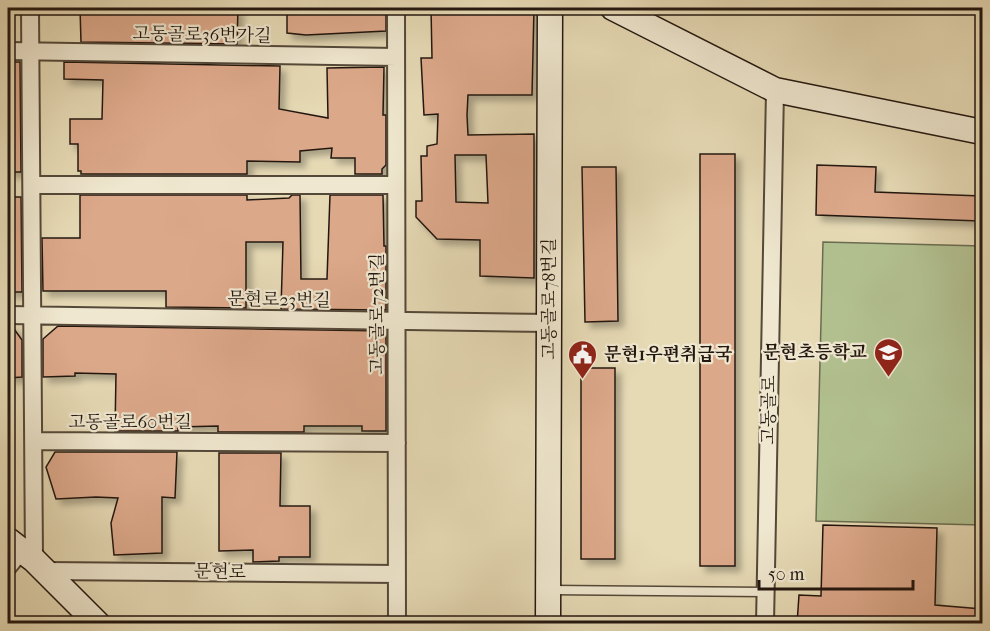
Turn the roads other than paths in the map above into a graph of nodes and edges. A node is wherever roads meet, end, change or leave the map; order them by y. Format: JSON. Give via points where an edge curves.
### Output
{"nodes":[{"id":1,"x":30,"y":8,"type":"edge"},
{"id":2,"x":396,"y":8,"type":"edge"},
{"id":3,"x":550,"y":8,"type":"edge"},
{"id":4,"x":613,"y":8,"type":"edge"},
{"id":5,"x":8,"y":51,"type":"edge"},
{"id":6,"x":31,"y":52,"type":"junction"},
{"id":7,"x":396,"y":57,"type":"junction"},
{"id":8,"x":775,"y":90,"type":"junction"},
{"id":9,"x":982,"y":132,"type":"edge"},
{"id":10,"x":396,"y":184,"type":"junction"},
{"id":11,"x":32,"y":185,"type":"junction"},
{"id":12,"x":8,"y":315,"type":"edge"},
{"id":13,"x":33,"y":315,"type":"junction"},
{"id":14,"x":396,"y":321,"type":"junction"},
{"id":15,"x":549,"y":323,"type":"junction"},
{"id":16,"x":33,"y":441,"type":"junction"},
{"id":17,"x":397,"y":443,"type":"junction"},
{"id":18,"x":23,"y":558,"type":"edge"},
{"id":19,"x":397,"y":574,"type":"junction"},
{"id":20,"x":548,"y":590,"type":"junction"},
{"id":21,"x":766,"y":592,"type":"junction"},
{"id":22,"x":98,"y":624,"type":"edge"},
{"id":23,"x":397,"y":624,"type":"edge"},
{"id":24,"x":548,"y":624,"type":"edge"},
{"id":25,"x":765,"y":624,"type":"edge"}],
"edges":[{"from":1,"to":6,"type":"street"},
{"from":2,"to":7,"type":"street","name":"고동골로72번길"},
{"from":3,"to":15,"type":"street","name":"고동골로78번길"},
{"from":4,"to":8,"type":"street"},
{"from":5,"to":6,"type":"street","name":"고동골로36번가길"},
{"from":6,"to":7,"type":"street","name":"고동골로36번가길"},
{"from":6,"to":11,"type":"street"},
{"from":7,"to":10,"type":"street","name":"고동골로72번길"},
{"from":8,"to":9,"type":"street"},
{"from":8,"to":21,"type":"street","name":"고동골로"},
{"from":10,"to":11,"type":"street"},
{"from":10,"to":14,"type":"street","name":"고동골로72번길"},
{"from":11,"to":13,"type":"street"},
{"from":12,"to":13,"type":"street","name":"문현로23번길"},
{"from":13,"to":14,"type":"street","name":"문현로23번길"},
{"from":13,"to":16,"type":"street"},
{"from":14,"to":15,"type":"street","name":"문현로23번길"},
{"from":14,"to":17,"type":"street","name":"고동골로72번길"},
{"from":15,"to":20,"type":"street","name":"고동골로78번길"},
{"from":16,"to":17,"type":"street","name":"고동골로60번길"},
{"from":16,"to":18,"type":"street"},
{"from":17,"to":19,"type":"street","name":"고동골로72번길"},
{"from":18,"to":19,"type":"street","name":"문현로"},
{"from":18,"to":22,"type":"street"},
{"from":19,"to":23,"type":"street","name":"고동골로72번길"},
{"from":20,"to":21,"type":"lane"},
{"from":20,"to":24,"type":"street","name":"고동골로78번길"},
{"from":21,"to":25,"type":"street","name":"고동골로"}]}
